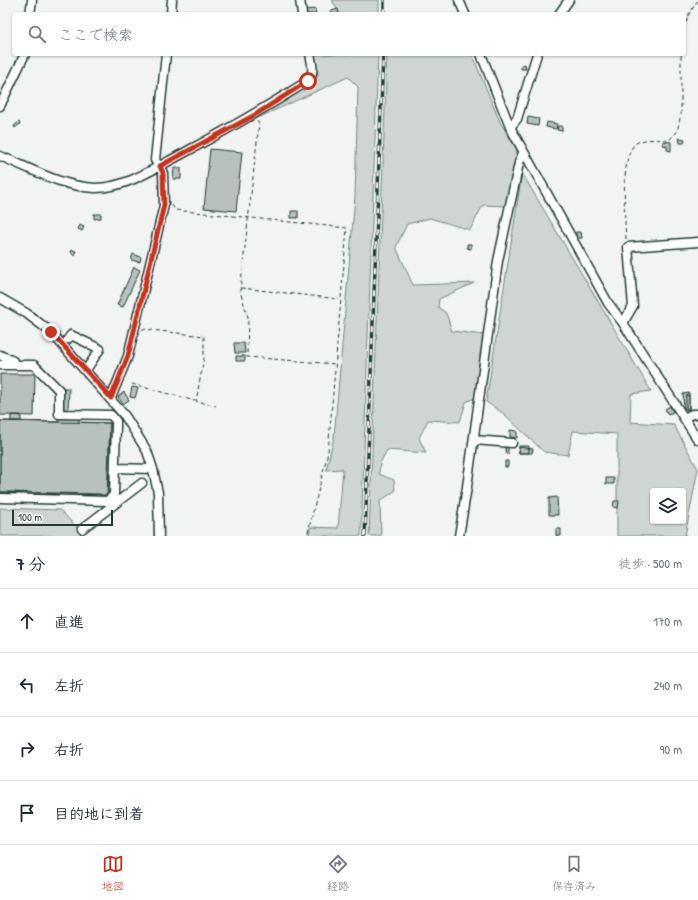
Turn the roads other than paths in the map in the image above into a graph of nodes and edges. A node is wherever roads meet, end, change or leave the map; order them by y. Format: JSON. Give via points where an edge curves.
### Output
{"nodes":[{"id":1,"x":32,"y":0,"type":"edge"},
{"id":2,"x":172,"y":0,"type":"edge"},
{"id":3,"x":300,"y":0,"type":"edge"},
{"id":4,"x":459,"y":0,"type":"edge"},
{"id":5,"x":569,"y":0,"type":"edge"},
{"id":6,"x":30,"y":12,"type":"edge"},
{"id":7,"x":171,"y":12,"type":"edge"},
{"id":8,"x":302,"y":12,"type":"edge"},
{"id":9,"x":464,"y":12,"type":"edge"},
{"id":10,"x":560,"y":12,"type":"edge"},
{"id":11,"x":24,"y":56,"type":"edge"},
{"id":12,"x":166,"y":56,"type":"edge"},
{"id":13,"x":310,"y":56,"type":"edge"},
{"id":14,"x":482,"y":56,"type":"edge"},
{"id":15,"x":536,"y":56,"type":"edge"},
{"id":16,"x":0,"y":106,"type":"edge"},
{"id":17,"x":510,"y":127,"type":"junction"},
{"id":18,"x":523,"y":153,"type":"junction"},
{"id":19,"x":0,"y":156,"type":"edge"},
{"id":20,"x":160,"y":166,"type":"junction"},
{"id":21,"x":698,"y":242,"type":"edge"},
{"id":22,"x":0,"y":298,"type":"edge"},
{"id":23,"x":623,"y":323,"type":"junction"},
{"id":24,"x":68,"y":339,"type":"dead end"},
{"id":25,"x":0,"y":356,"type":"edge"},
{"id":26,"x":0,"y":365,"type":"edge"},
{"id":27,"x":13,"y":365,"type":"junction"},
{"id":28,"x":86,"y":370,"type":"junction"},
{"id":29,"x":111,"y":398,"type":"junction"},
{"id":30,"x":698,"y":414,"type":"edge"},
{"id":31,"x":684,"y":418,"type":"junction"},
{"id":32,"x":474,"y":440,"type":"junction"},
{"id":33,"x":698,"y":440,"type":"edge"},
{"id":34,"x":512,"y":443,"type":"dead end"},
{"id":35,"x":115,"y":468,"type":"junction"},
{"id":36,"x":153,"y":469,"type":"junction"},
{"id":37,"x":142,"y":483,"type":"dead end"},
{"id":38,"x":0,"y":498,"type":"edge"},
{"id":39,"x":113,"y":501,"type":"junction"},
{"id":40,"x":82,"y":529,"type":"dead end"},
{"id":41,"x":159,"y":536,"type":"edge"},
{"id":42,"x":459,"y":536,"type":"edge"}],
"edges":[{"from":1,"to":6,"type":"street"},
{"from":2,"to":7,"type":"street"},
{"from":3,"to":8,"type":"street"},
{"from":4,"to":9,"type":"street"},
{"from":5,"to":10,"type":"street"},
{"from":11,"to":16,"type":"street"},
{"from":12,"to":20,"type":"street","via":[[155,160]]},
{"from":13,"to":20,"type":"street","via":[[313,69],[312,77],[308,81],[253,116]]},
{"from":14,"to":17,"type":"street"},
{"from":15,"to":17,"type":"street","via":[[517,119]]},
{"from":17,"to":18,"type":"street"},
{"from":18,"to":23,"type":"street","via":[[608,303]]},
{"from":18,"to":32,"type":"street","via":[[498,262]]},
{"from":19,"to":20,"type":"street","via":[[68,184],[95,188],[117,185]]},
{"from":20,"to":29,"type":"street","via":[[165,197],[128,356]]},
{"from":21,"to":23,"type":"street","via":[[628,247],[633,306]]},
{"from":22,"to":28,"type":"street","via":[[51,332]]},
{"from":23,"to":31,"type":"street"},
{"from":24,"to":28,"type":"street","via":[[71,335],[100,349]]},
{"from":25,"to":27,"type":"street","via":[[13,361]]},
{"from":26,"to":27,"type":"street"},
{"from":27,"to":35,"type":"street","via":[[34,365],[59,390],[58,414],[114,417]]},
{"from":28,"to":29,"type":"street"},
{"from":29,"to":36,"type":"street","via":[[136,433]]},
{"from":30,"to":31,"type":"street"},
{"from":31,"to":33,"type":"street"},
{"from":32,"to":34,"type":"street"},
{"from":32,"to":42,"type":"street"},
{"from":35,"to":36,"type":"street"},
{"from":35,"to":39,"type":"street"},
{"from":36,"to":41,"type":"street","via":[[158,493]]},
{"from":37,"to":39,"type":"street"},
{"from":38,"to":39,"type":"street"},
{"from":39,"to":40,"type":"street"}]}
